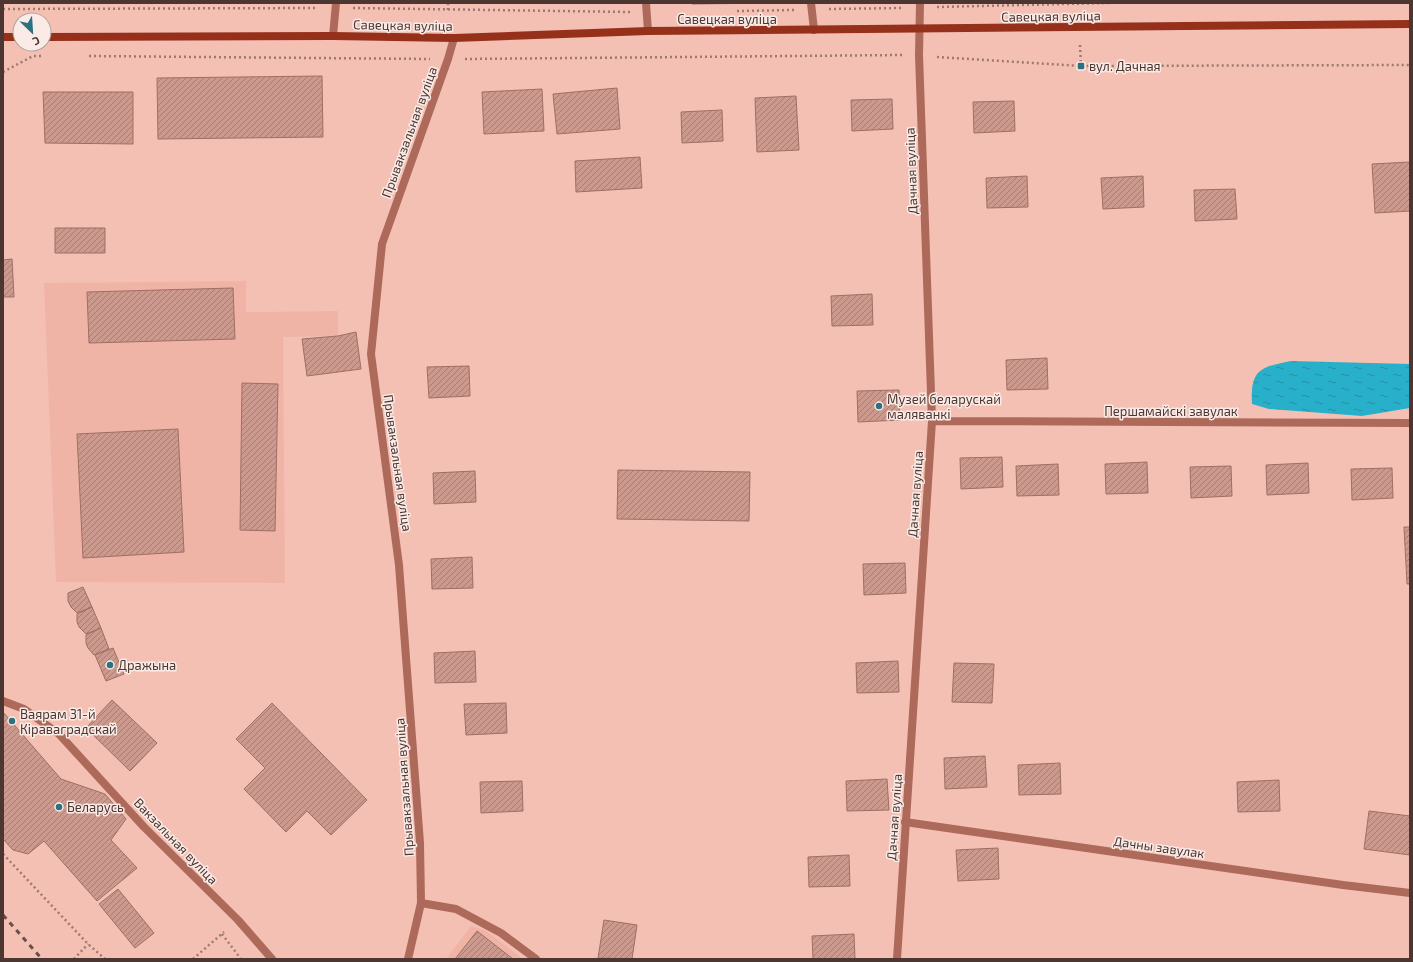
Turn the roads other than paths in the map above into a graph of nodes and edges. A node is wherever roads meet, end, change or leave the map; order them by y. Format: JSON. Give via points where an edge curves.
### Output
{"nodes":[{"id":1,"x":646,"y":3,"type":"edge"},
{"id":2,"x":336,"y":5,"type":"edge"},
{"id":3,"x":920,"y":5,"type":"edge"},
{"id":4,"x":811,"y":6,"type":"edge"},
{"id":5,"x":1410,"y":24,"type":"edge"},
{"id":6,"x":814,"y":30,"type":"junction"},
{"id":7,"x":919,"y":30,"type":"junction"},
{"id":8,"x":648,"y":31,"type":"junction"},
{"id":9,"x":333,"y":36,"type":"junction"},
{"id":10,"x":52,"y":37,"type":"edge"},
{"id":11,"x":454,"y":38,"type":"junction"},
{"id":12,"x":932,"y":421,"type":"junction"},
{"id":13,"x":1410,"y":423,"type":"edge"},
{"id":14,"x":3,"y":700,"type":"edge"},
{"id":15,"x":905,"y":822,"type":"junction"},
{"id":16,"x":1410,"y":893,"type":"edge"},
{"id":17,"x":421,"y":903,"type":"junction"},
{"id":18,"x":272,"y":959,"type":"edge"},
{"id":19,"x":408,"y":959,"type":"edge"},
{"id":20,"x":536,"y":959,"type":"edge"},
{"id":21,"x":897,"y":959,"type":"edge"}],
"edges":[{"from":1,"to":8,"type":"street"},
{"from":2,"to":9,"type":"street"},
{"from":3,"to":7,"type":"street","name":"Дачная вуліца"},
{"from":4,"to":6,"type":"street"},
{"from":5,"to":7,"type":"main road","name":"Савецкая вуліца"},
{"from":6,"to":7,"type":"main road","name":"Савецкая вуліца"},
{"from":6,"to":8,"type":"main road","name":"Савецкая вуліца"},
{"from":7,"to":12,"type":"street","name":"Дачная вуліца"},
{"from":8,"to":11,"type":"main road","name":"Савецкая вуліца"},
{"from":9,"to":10,"type":"main road","name":"Савецкая вуліца"},
{"from":9,"to":11,"type":"main road","name":"Савецкая вуліца"},
{"from":11,"to":17,"type":"street","name":"Прывакзальная вуліца","via":[[382,244],[371,354],[399,565],[420,843]]},
{"from":12,"to":13,"type":"street","name":"Першамайскі завулак"},
{"from":12,"to":15,"type":"street","name":"Дачная вуліца"},
{"from":14,"to":18,"type":"street","name":"Вакзальная вуліца","via":[[24,709],[59,734],[144,827],[238,920]]},
{"from":15,"to":16,"type":"street","name":"Дачны завулак"},
{"from":15,"to":21,"type":"street","name":"Дачная вуліца"},
{"from":17,"to":19,"type":"street"},
{"from":17,"to":20,"type":"street","via":[[456,909],[501,933]]}]}
